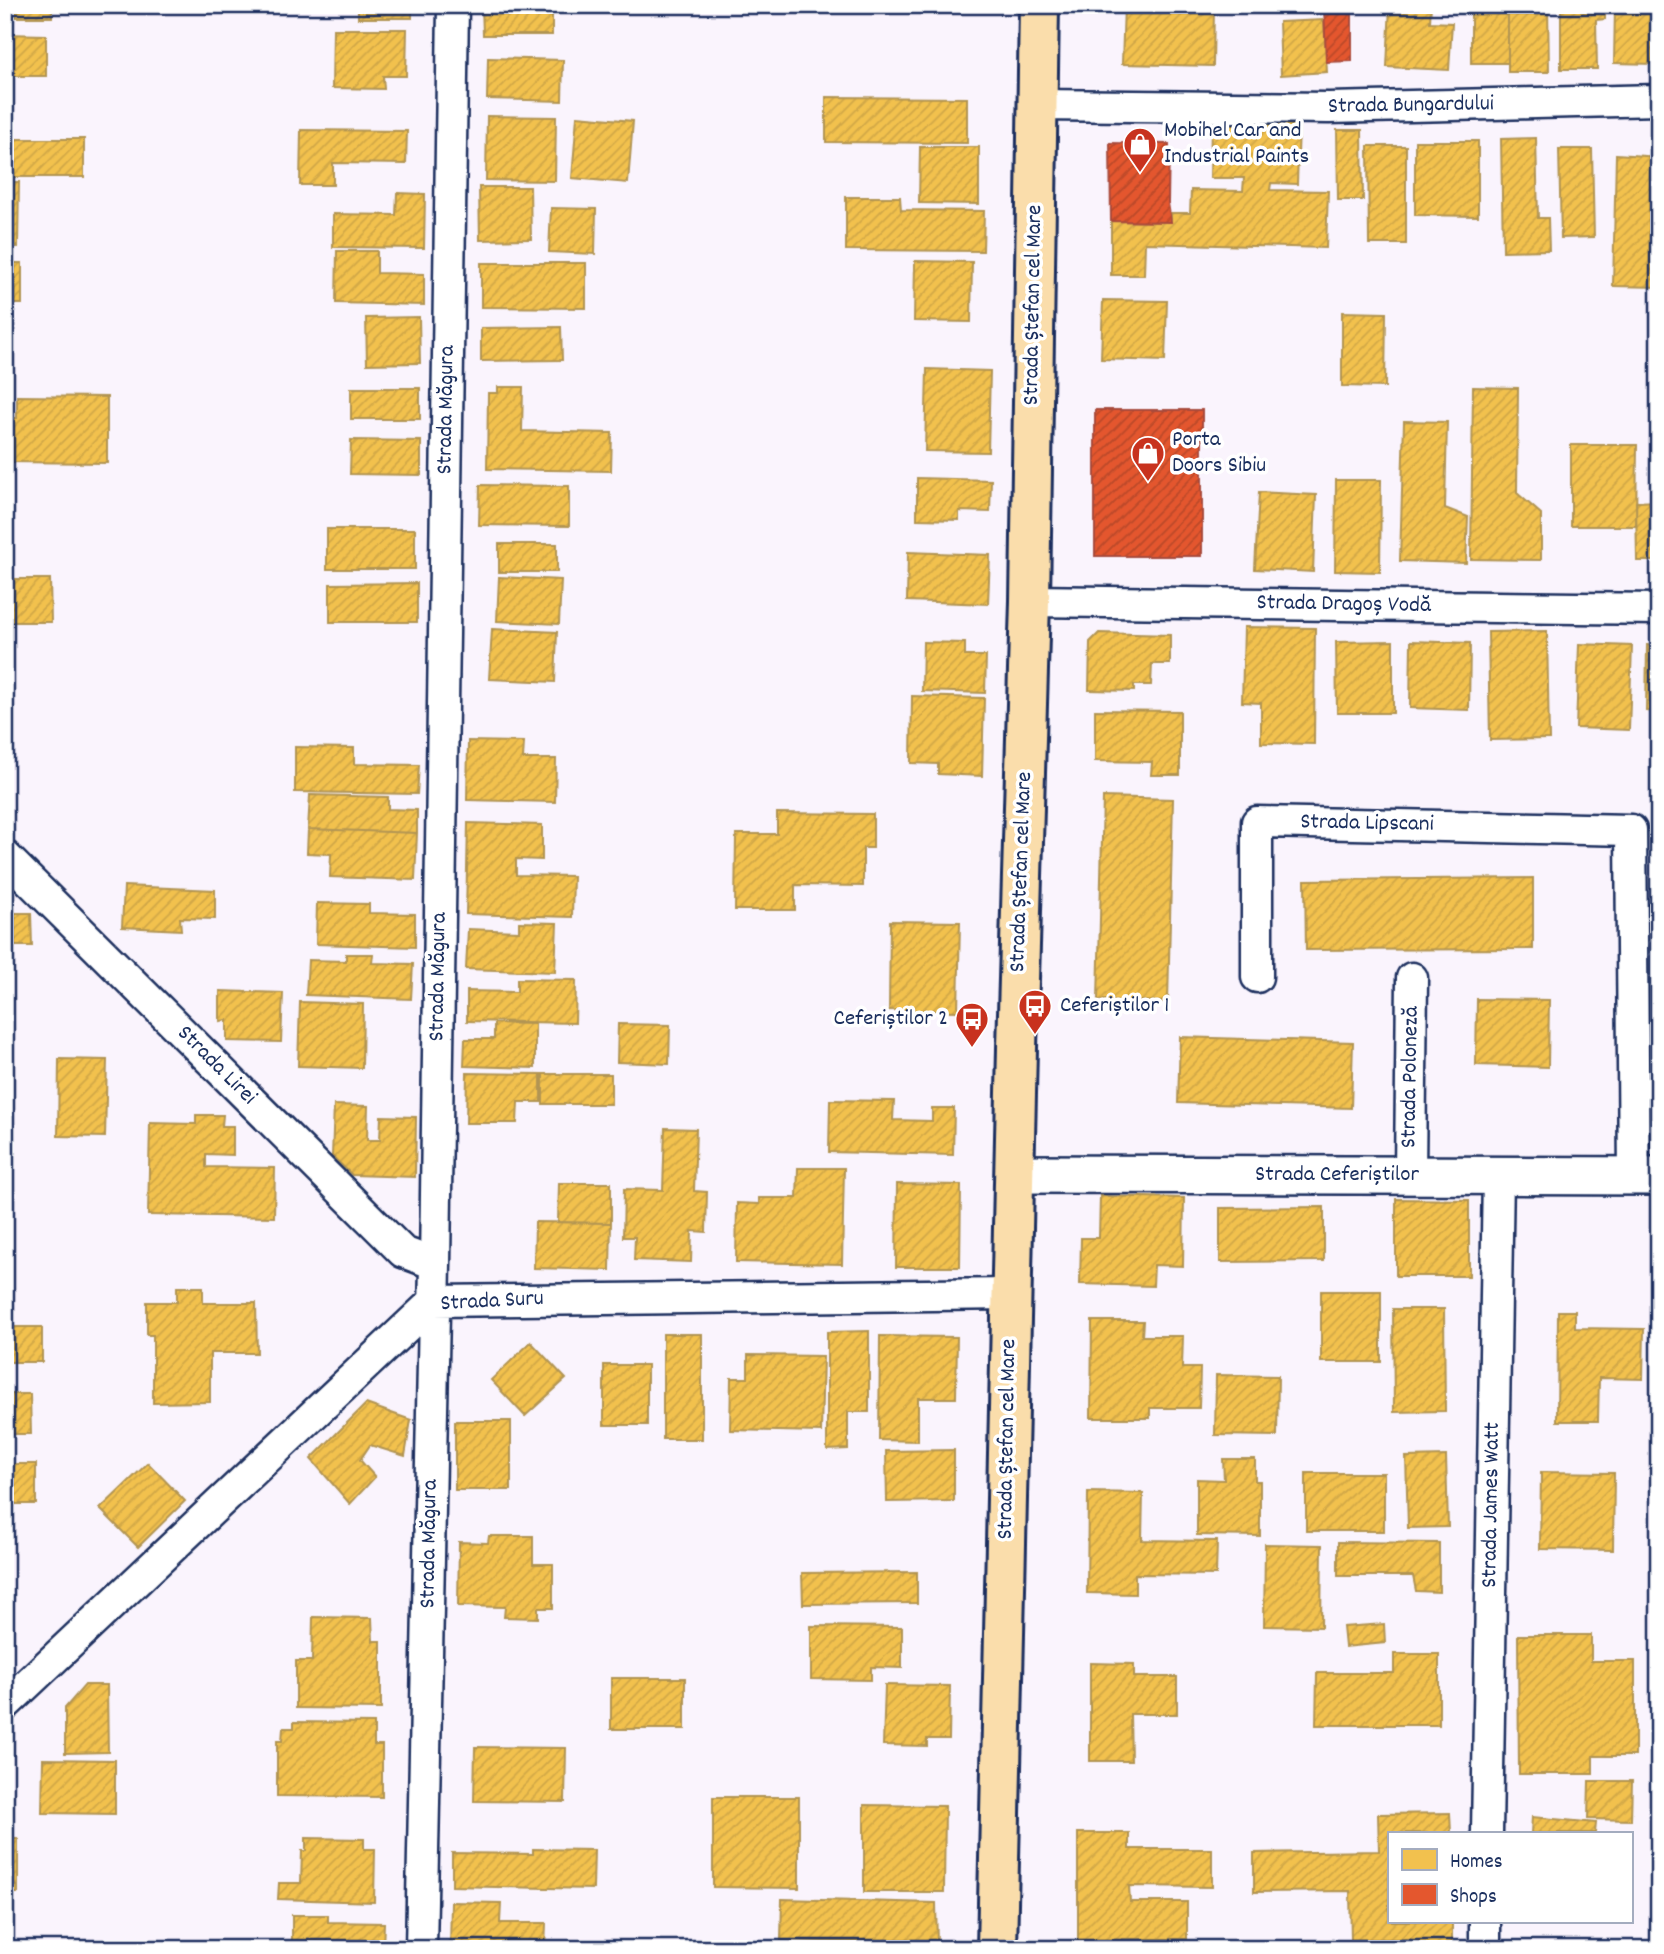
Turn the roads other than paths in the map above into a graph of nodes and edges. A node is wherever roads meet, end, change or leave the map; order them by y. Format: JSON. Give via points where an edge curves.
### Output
{"nodes":[{"id":1,"x":453,"y":5,"type":"edge"},
{"id":2,"x":1039,"y":5,"type":"edge"},
{"id":3,"x":1659,"y":100,"type":"edge"},
{"id":4,"x":1037,"y":106,"type":"junction"},
{"id":5,"x":1030,"y":601,"type":"junction"},
{"id":6,"x":1659,"y":609,"type":"edge"},
{"id":7,"x":5,"y":856,"type":"edge"},
{"id":8,"x":1257,"y":977,"type":"dead end"},
{"id":9,"x":1412,"y":978,"type":"dead end"},
{"id":10,"x":1015,"y":1174,"type":"junction"},
{"id":11,"x":1410,"y":1175,"type":"junction"},
{"id":12,"x":1497,"y":1176,"type":"junction"},
{"id":13,"x":1646,"y":1176,"type":"edge"},
{"id":14,"x":435,"y":1264,"type":"junction"},
{"id":15,"x":1012,"y":1294,"type":"junction"},
{"id":16,"x":434,"y":1300,"type":"junction"},
{"id":17,"x":5,"y":1705,"type":"edge"},
{"id":18,"x":1487,"y":1832,"type":"edge"},
{"id":19,"x":1485,"y":1923,"type":"edge"},
{"id":20,"x":421,"y":1949,"type":"edge"},
{"id":21,"x":997,"y":1949,"type":"edge"},
{"id":22,"x":1485,"y":1949,"type":"edge"}],
"edges":[{"from":1,"to":14,"type":"street","name":"Strada Măgura"},
{"from":2,"to":4,"type":"main road","name":"Strada Ștefan cel Mare"},
{"from":3,"to":4,"type":"street","name":"Strada Bungardului","via":[[1329,108]]},
{"from":4,"to":5,"type":"main road","name":"Strada Ștefan cel Mare"},
{"from":5,"to":6,"type":"street","name":"Strada Dragoș Vodă"},
{"from":5,"to":10,"type":"main road","name":"Strada Ștefan cel Mare"},
{"from":7,"to":14,"type":"street","name":"Strada Lirei","via":[[403,1252]]},
{"from":8,"to":13,"type":"street","name":"Strada Lipscani","via":[[1257,822],[1631,830]]},
{"from":9,"to":11,"type":"street","name":"Strada Poloneză"},
{"from":10,"to":11,"type":"street","name":"Strada Ceferiștilor"},
{"from":10,"to":15,"type":"main road","name":"Strada Ștefan cel Mare"},
{"from":11,"to":12,"type":"street","name":"Strada Ceferiștilor"},
{"from":12,"to":13,"type":"street","name":"Strada Ceferiștilor"},
{"from":12,"to":18,"type":"street","name":"Strada James Watt"},
{"from":14,"to":16,"type":"street","name":"Strada Măgura"},
{"from":15,"to":16,"type":"street","name":"Strada Suru"},
{"from":15,"to":21,"type":"main road","name":"Strada Ștefan cel Mare"},
{"from":16,"to":17,"type":"street","name":"Strada Suru"},
{"from":16,"to":20,"type":"street","name":"Strada Măgura"},
{"from":19,"to":22,"type":"street"}]}
